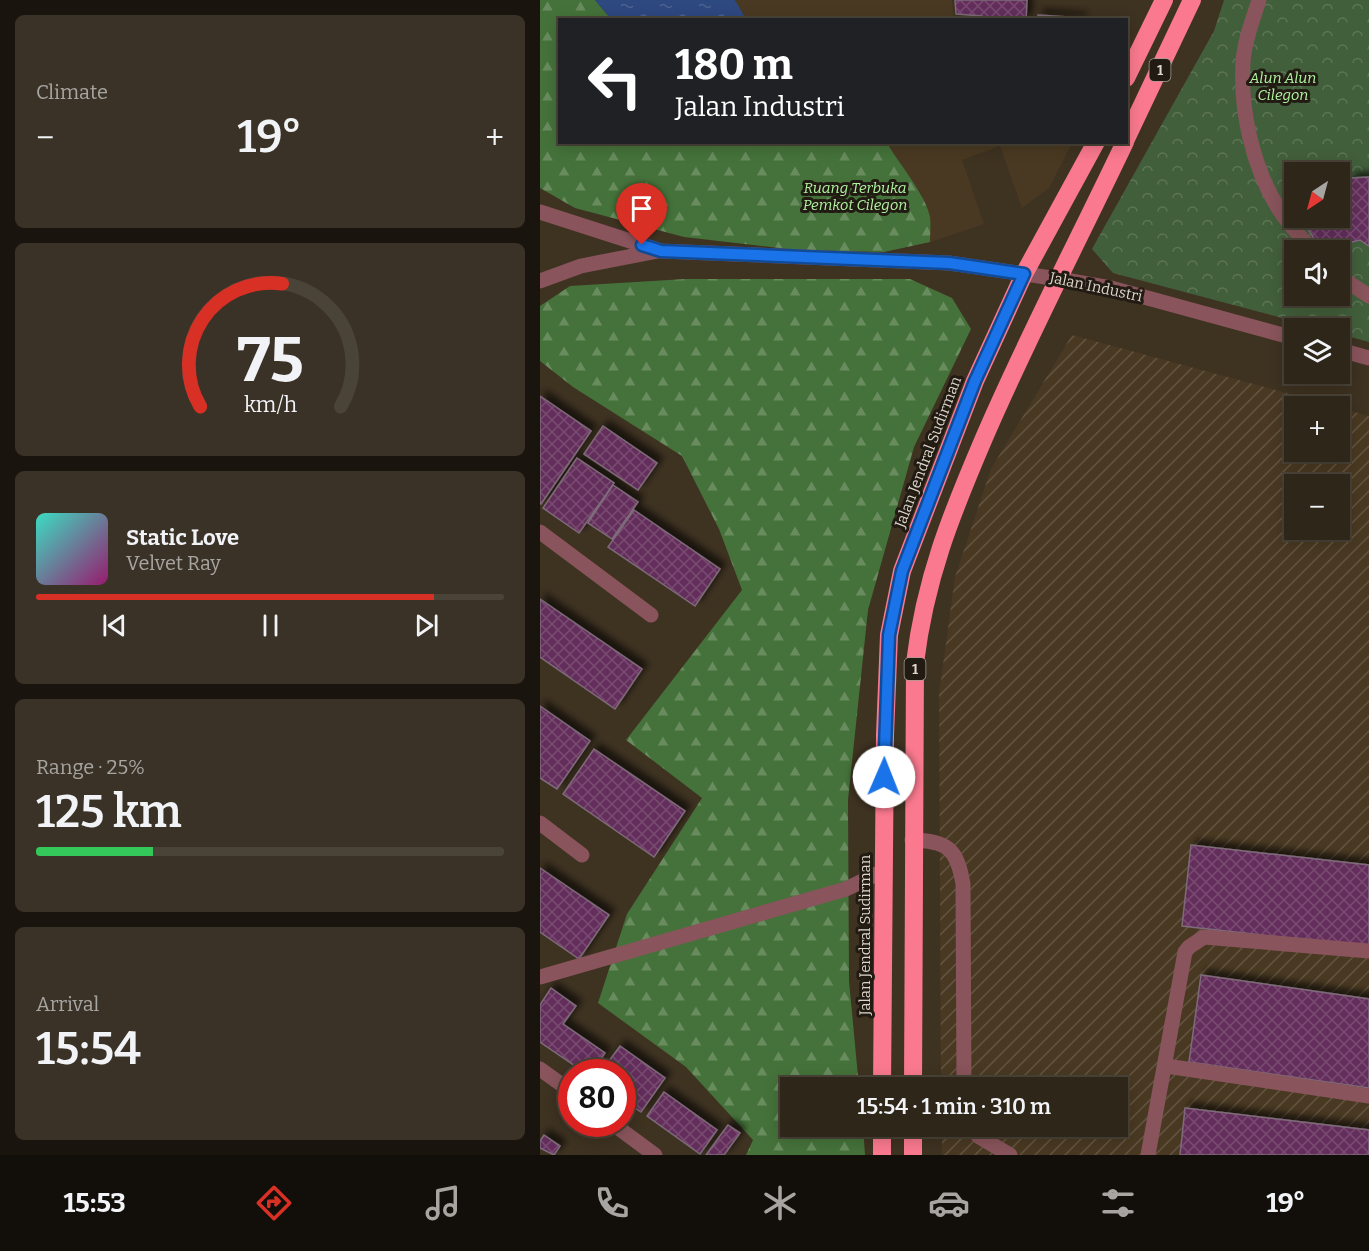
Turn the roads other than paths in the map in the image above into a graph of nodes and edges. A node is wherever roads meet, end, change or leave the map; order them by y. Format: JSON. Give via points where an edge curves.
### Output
{"nodes":[{"id":1,"x":1259,"y":0,"type":"edge"},
{"id":2,"x":1161,"y":1,"type":"edge"},
{"id":3,"x":1189,"y":7,"type":"edge"},
{"id":4,"x":1128,"y":74,"type":"edge"},
{"id":5,"x":1128,"y":137,"type":"edge"},
{"id":6,"x":1095,"y":144,"type":"edge"},
{"id":7,"x":1125,"y":144,"type":"edge"},
{"id":8,"x":540,"y":212,"type":"edge"},
{"id":9,"x":1304,"y":240,"type":"edge"},
{"id":10,"x":661,"y":251,"type":"junction"},
{"id":11,"x":1024,"y":274,"type":"junction"},
{"id":12,"x":1059,"y":279,"type":"junction"},
{"id":13,"x":540,"y":281,"type":"edge"},
{"id":14,"x":1350,"y":284,"type":"edge"},
{"id":15,"x":1369,"y":296,"type":"edge"},
{"id":16,"x":1284,"y":335,"type":"edge"},
{"id":17,"x":1350,"y":353,"type":"edge"},
{"id":18,"x":1369,"y":358,"type":"edge"},
{"id":19,"x":540,"y":532,"type":"edge"},
{"id":20,"x":651,"y":615,"type":"dead end"},
{"id":21,"x":540,"y":823,"type":"edge"},
{"id":22,"x":912,"y":840,"type":"junction"},
{"id":23,"x":582,"y":855,"type":"dead end"},
{"id":24,"x":883,"y":871,"type":"junction"},
{"id":25,"x":1369,"y":951,"type":"edge"},
{"id":26,"x":540,"y":977,"type":"edge"},
{"id":27,"x":1166,"y":1066,"type":"junction"},
{"id":28,"x":540,"y":1069,"type":"edge"},
{"id":29,"x":882,"y":1077,"type":"edge"},
{"id":30,"x":913,"y":1077,"type":"edge"},
{"id":31,"x":964,"y":1077,"type":"edge"},
{"id":32,"x":558,"y":1082,"type":"edge"},
{"id":33,"x":1369,"y":1096,"type":"edge"},
{"id":34,"x":631,"y":1137,"type":"edge"},
{"id":35,"x":882,"y":1137,"type":"edge"},
{"id":36,"x":913,"y":1137,"type":"edge"},
{"id":37,"x":980,"y":1137,"type":"edge"},
{"id":38,"x":655,"y":1155,"type":"edge"},
{"id":39,"x":882,"y":1155,"type":"edge"},
{"id":40,"x":913,"y":1155,"type":"edge"},
{"id":41,"x":1010,"y":1155,"type":"edge"},
{"id":42,"x":1148,"y":1155,"type":"edge"}],
"edges":[{"from":1,"to":9,"type":"street","via":[[1243,60],[1244,105],[1256,162],[1280,210]]},
{"from":2,"to":3,"type":"street"},
{"from":2,"to":4,"type":"highway","number":"1"},
{"from":3,"to":5,"type":"highway","number":"1"},
{"from":6,"to":11,"type":"highway","name":"Jalan Jendral Sudirman","number":"1"},
{"from":7,"to":12,"type":"highway","number":"1"},
{"from":8,"to":10,"type":"street","name":"Jalan Industri"},
{"from":10,"to":11,"type":"street","name":"Jalan Industri","via":[[949,263]]},
{"from":10,"to":13,"type":"street","via":[[581,266]]},
{"from":11,"to":12,"type":"street","name":"Jalan Industri"},
{"from":11,"to":24,"type":"highway","name":"Jalan Jendral Sudirman","number":"1","via":[[975,381],[902,571],[889,635]]},
{"from":12,"to":16,"type":"street","name":"Jalan Industri","via":[[1112,288]]},
{"from":12,"to":22,"type":"highway","number":"1","via":[[1022,350],[934,563],[921,615],[915,663]]},
{"from":14,"to":15,"type":"street"},
{"from":17,"to":18,"type":"street"},
{"from":19,"to":20,"type":"street"},
{"from":21,"to":23,"type":"street"},
{"from":22,"to":30,"type":"highway","number":"1"},
{"from":22,"to":31,"type":"street","via":[[939,841],[950,851],[960,870]]},
{"from":24,"to":26,"type":"street","via":[[846,889]]},
{"from":24,"to":29,"type":"highway","name":"Jalan Jendral Sudirman","number":"1"},
{"from":25,"to":27,"type":"street","via":[[1204,937],[1195,942],[1185,952]]},
{"from":27,"to":33,"type":"street"},
{"from":27,"to":42,"type":"street"},
{"from":28,"to":32,"type":"street"},
{"from":34,"to":38,"type":"street"},
{"from":35,"to":39,"type":"highway"},
{"from":36,"to":40,"type":"highway"},
{"from":37,"to":41,"type":"street"}]}
